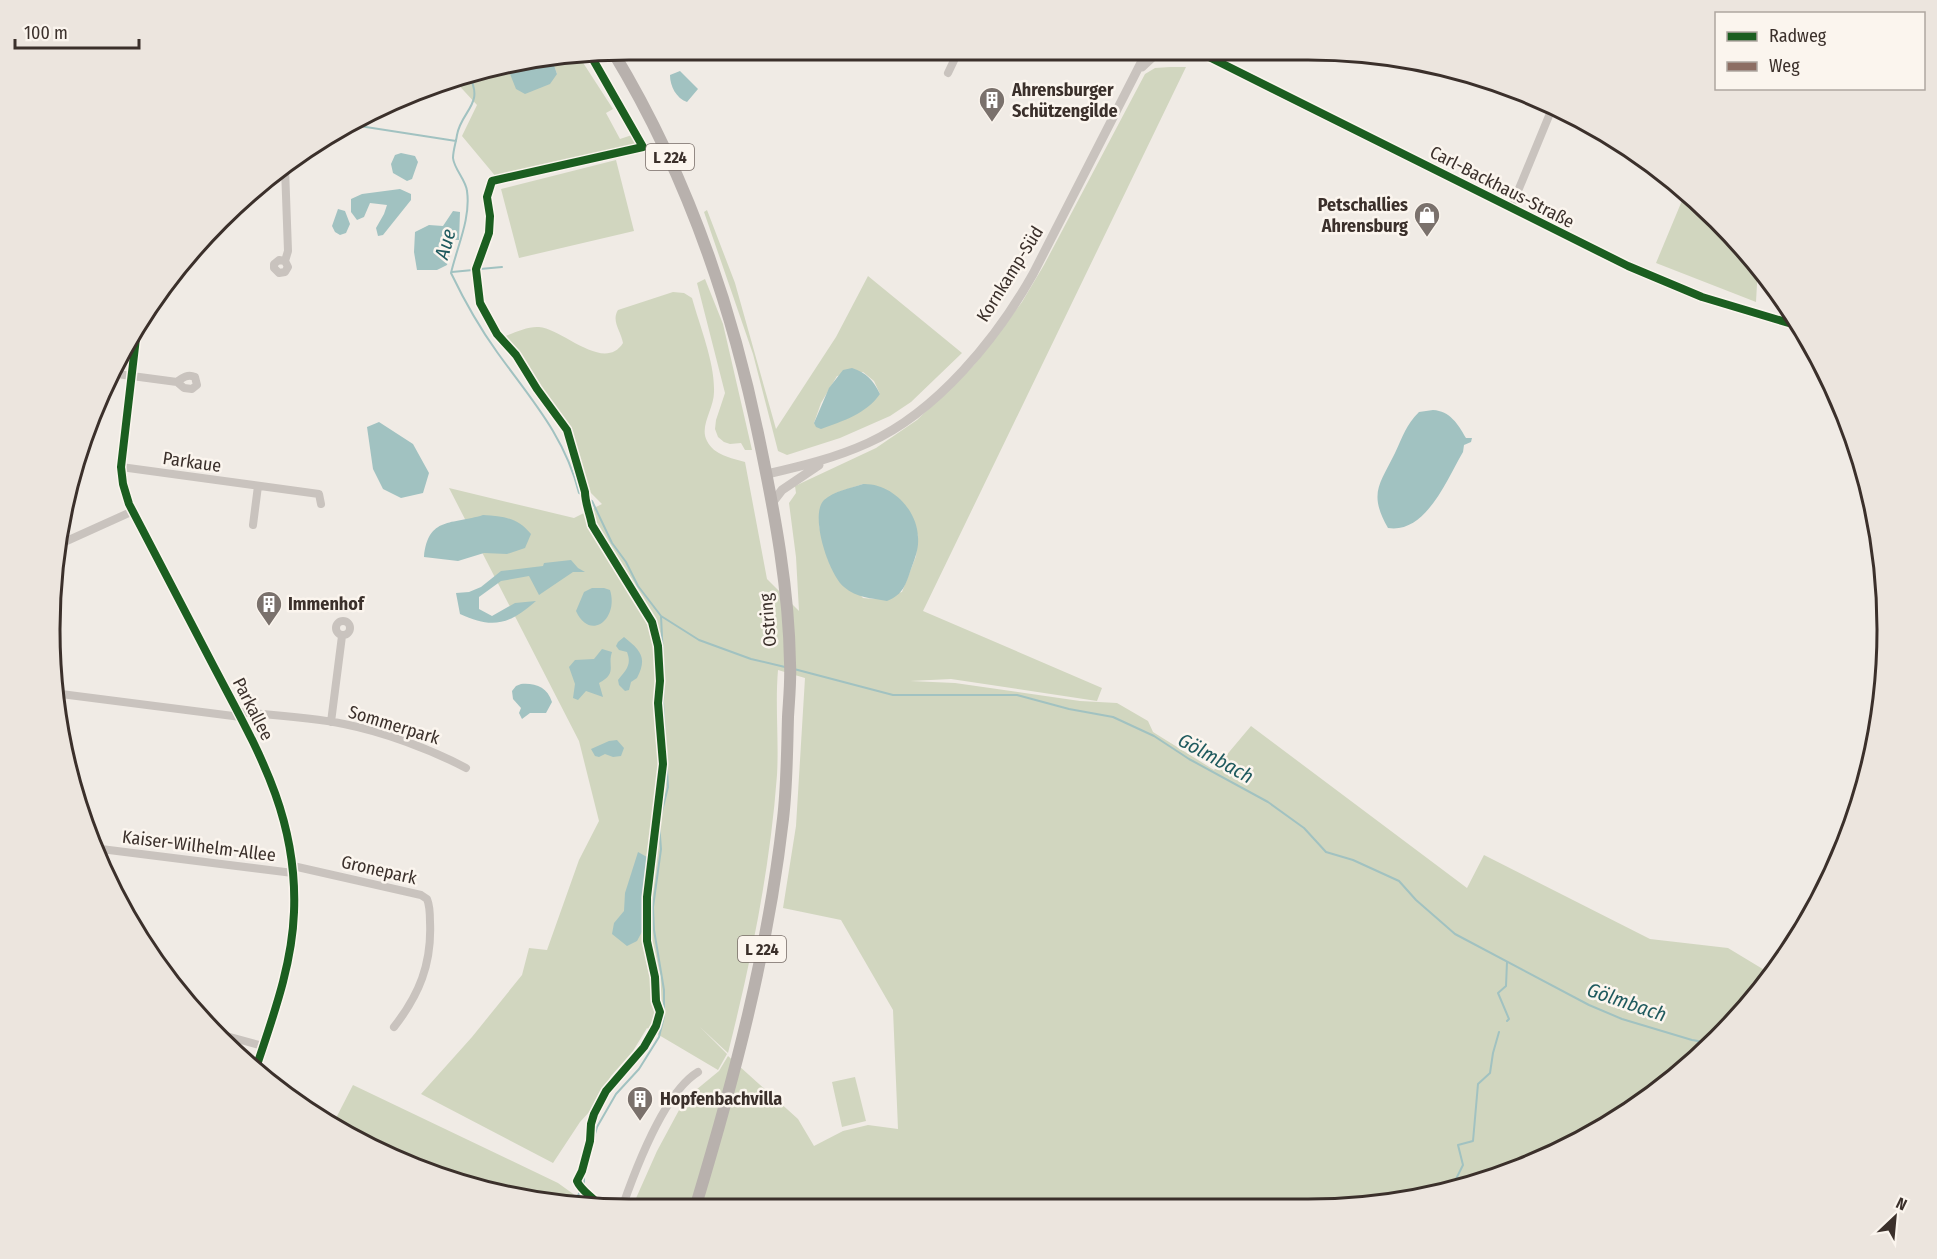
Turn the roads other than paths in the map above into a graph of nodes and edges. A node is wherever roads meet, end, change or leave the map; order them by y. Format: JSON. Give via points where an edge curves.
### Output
{"nodes":[{"id":1,"x":618,"y":60,"type":"edge"},
{"id":2,"x":954,"y":60,"type":"edge"},
{"id":3,"x":1142,"y":60,"type":"edge"},
{"id":4,"x":1149,"y":60,"type":"edge"},
{"id":5,"x":1215,"y":60,"type":"edge"},
{"id":6,"x":948,"y":73,"type":"dead end"},
{"id":7,"x":1136,"y":73,"type":"junction"},
{"id":8,"x":1549,"y":115,"type":"edge"},
{"id":9,"x":285,"y":176,"type":"edge"},
{"id":10,"x":1511,"y":208,"type":"junction"},
{"id":11,"x":285,"y":261,"type":"dead end"},
{"id":12,"x":1787,"y":323,"type":"edge"},
{"id":13,"x":135,"y":346,"type":"edge"},
{"id":14,"x":121,"y":374,"type":"edge"},
{"id":15,"x":133,"y":376,"type":"junction"},
{"id":16,"x":177,"y":381,"type":"dead end"},
{"id":17,"x":826,"y":460,"type":"junction"},
{"id":18,"x":121,"y":467,"type":"junction"},
{"id":19,"x":767,"y":474,"type":"junction"},
{"id":20,"x":793,"y":482,"type":"junction"},
{"id":21,"x":258,"y":486,"type":"junction"},
{"id":22,"x":772,"y":503,"type":"junction"},
{"id":23,"x":321,"y":504,"type":"dead end"},
{"id":24,"x":133,"y":511,"type":"junction"},
{"id":25,"x":253,"y":525,"type":"dead end"},
{"id":26,"x":67,"y":541,"type":"edge"},
{"id":27,"x":342,"y":636,"type":"dead end"},
{"id":28,"x":64,"y":694,"type":"edge"},
{"id":29,"x":239,"y":715,"type":"junction"},
{"id":30,"x":331,"y":722,"type":"junction"},
{"id":31,"x":466,"y":768,"type":"dead end"},
{"id":32,"x":104,"y":849,"type":"edge"},
{"id":33,"x":293,"y":869,"type":"junction"},
{"id":34,"x":394,"y":1028,"type":"dead end"},
{"id":35,"x":233,"y":1038,"type":"edge"},
{"id":36,"x":263,"y":1046,"type":"junction"},
{"id":37,"x":258,"y":1061,"type":"edge"},
{"id":38,"x":698,"y":1072,"type":"dead end"},
{"id":39,"x":626,"y":1199,"type":"edge"},
{"id":40,"x":698,"y":1199,"type":"edge"}],
"edges":[{"from":1,"to":19,"type":"main road","name":"Ostring","number":"L 224","via":[[666,148],[705,243],[732,322]]},
{"from":2,"to":6,"type":"street"},
{"from":3,"to":7,"type":"street","name":"Kornkamp-Süd"},
{"from":4,"to":7,"type":"street","name":"Kornkamp-Süd"},
{"from":5,"to":10,"type":"street","name":"Carl-Backhaus-Straße"},
{"from":7,"to":17,"type":"street","name":"Kornkamp-Süd","via":[[1033,274],[987,341],[915,415],[869,443]]},
{"from":8,"to":10,"type":"street"},
{"from":9,"to":11,"type":"street"},
{"from":10,"to":12,"type":"street","name":"Carl-Backhaus-Straße","via":[[1672,285]]},
{"from":13,"to":15,"type":"street","name":"Parkallee"},
{"from":14,"to":15,"type":"street"},
{"from":15,"to":16,"type":"street"},
{"from":15,"to":18,"type":"street","name":"Parkallee"},
{"from":17,"to":19,"type":"street","name":"Kornkamp-Süd"},
{"from":17,"to":20,"type":"street","name":"Kornkamp-Süd"},
{"from":18,"to":21,"type":"street","name":"Parkaue"},
{"from":18,"to":24,"type":"street","name":"Parkallee","via":[[124,490]]},
{"from":19,"to":20,"type":"street"},
{"from":19,"to":22,"type":"main road","name":"Ostring","number":"L 224"},
{"from":20,"to":22,"type":"street","name":"Kornkamp-Süd"},
{"from":21,"to":23,"type":"street","name":"Parkaue","via":[[319,494]]},
{"from":21,"to":25,"type":"street"},
{"from":22,"to":40,"type":"main road","name":"Ostring","number":"L 224","via":[[790,664],[783,817],[768,924],[741,1049]]},
{"from":24,"to":26,"type":"street"},
{"from":24,"to":29,"type":"street","name":"Parkallee"},
{"from":27,"to":30,"type":"street"},
{"from":28,"to":29,"type":"street","name":"Sommerpark"},
{"from":29,"to":30,"type":"street","name":"Sommerpark"},
{"from":29,"to":33,"type":"street","name":"Parkallee","via":[[278,798]]},
{"from":30,"to":31,"type":"street","name":"Sommerpark","via":[[383,735]]},
{"from":32,"to":33,"type":"street","name":"Kaiser-Wilhelm-Allee"},
{"from":33,"to":34,"type":"street","name":"Gronepark","via":[[422,895],[428,900],[431,936],[427,967],[416,996]]},
{"from":33,"to":36,"type":"street","name":"Parkallee","via":[[294,912],[289,954]]},
{"from":35,"to":36,"type":"street"},
{"from":36,"to":37,"type":"street","name":"Parkallee"},
{"from":38,"to":39,"type":"street","via":[[683,1083],[654,1131]]}]}
